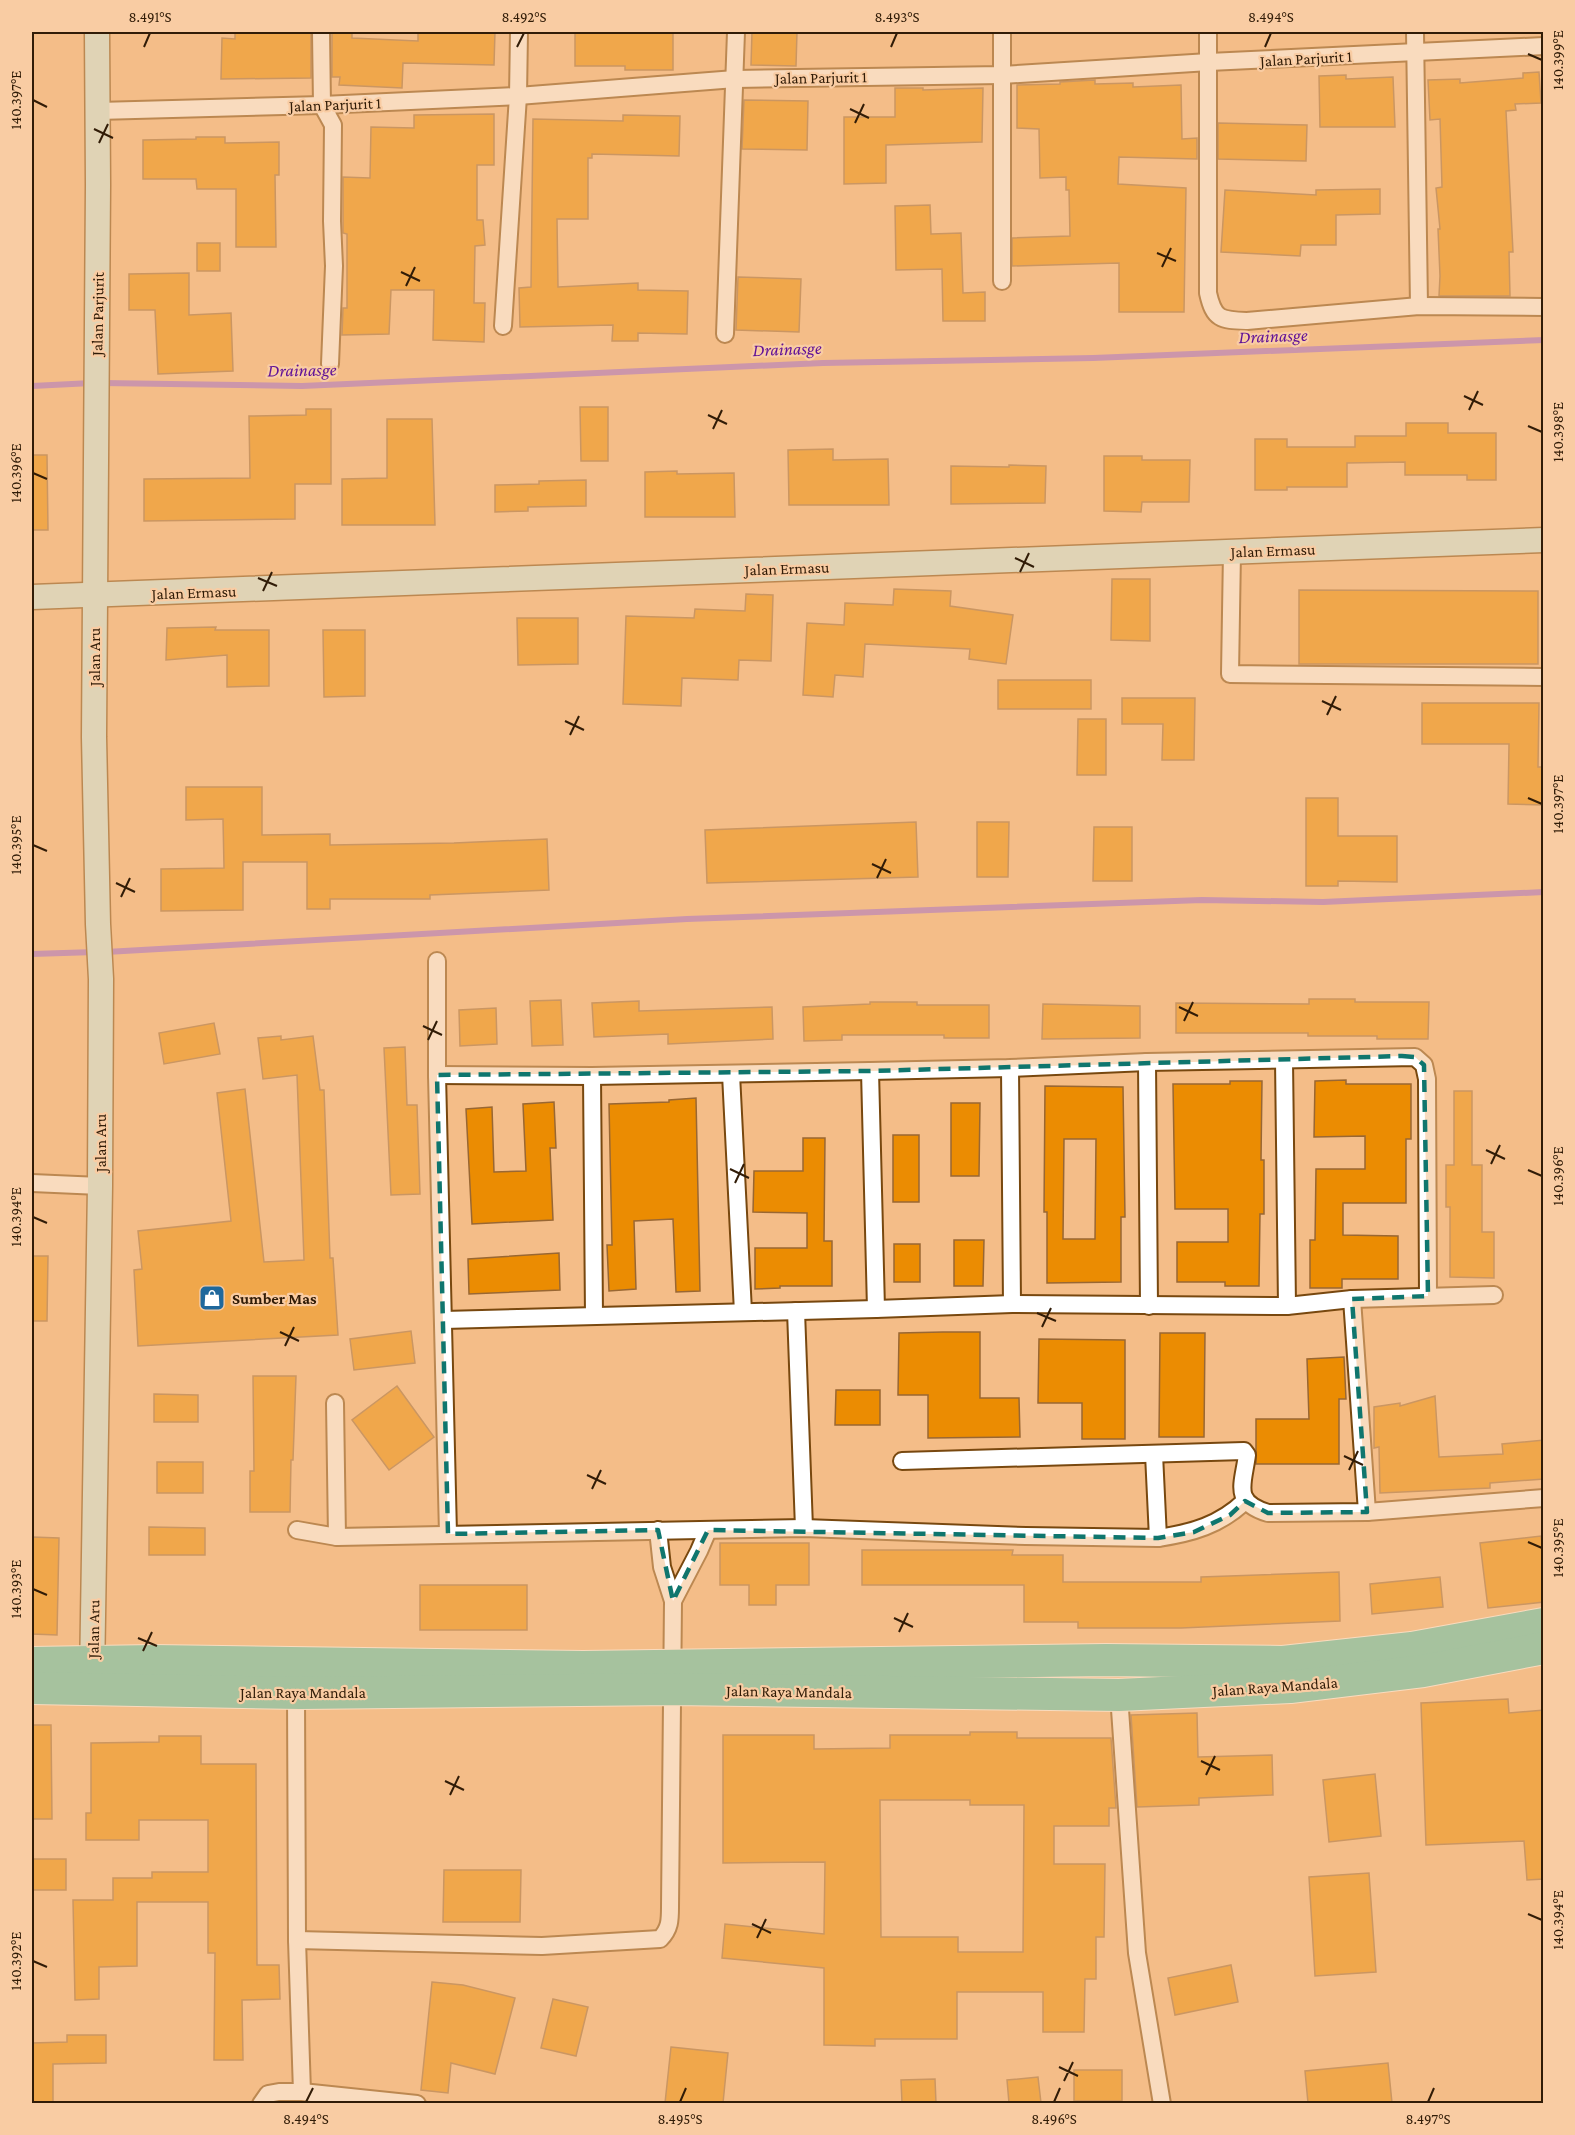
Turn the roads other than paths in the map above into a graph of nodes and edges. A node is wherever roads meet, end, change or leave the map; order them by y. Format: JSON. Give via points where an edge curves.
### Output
{"nodes":[{"id":1,"x":97,"y":32,"type":"edge"},
{"id":2,"x":321,"y":32,"type":"edge"},
{"id":3,"x":519,"y":32,"type":"edge"},
{"id":4,"x":736,"y":32,"type":"edge"},
{"id":5,"x":1002,"y":32,"type":"edge"},
{"id":6,"x":1208,"y":32,"type":"edge"},
{"id":7,"x":1415,"y":32,"type":"edge"},
{"id":8,"x":1544,"y":46,"type":"edge"},
{"id":9,"x":1415,"y":53,"type":"junction"},
{"id":10,"x":1209,"y":62,"type":"junction"},
{"id":11,"x":1002,"y":75,"type":"junction"},
{"id":12,"x":735,"y":79,"type":"junction"},
{"id":13,"x":518,"y":96,"type":"junction"},
{"id":14,"x":322,"y":105,"type":"junction"},
{"id":15,"x":98,"y":111,"type":"junction"},
{"id":16,"x":1002,"y":281,"type":"dead end"},
{"id":17,"x":1419,"y":306,"type":"junction"},
{"id":18,"x":1544,"y":307,"type":"edge"},
{"id":19,"x":503,"y":326,"type":"dead end"},
{"id":20,"x":725,"y":334,"type":"dead end"},
{"id":21,"x":330,"y":364,"type":"dead end"},
{"id":22,"x":1544,"y":540,"type":"edge"},
{"id":23,"x":1232,"y":552,"type":"junction"},
{"id":24,"x":94,"y":596,"type":"junction"},
{"id":25,"x":32,"y":597,"type":"edge"},
{"id":26,"x":1544,"y":677,"type":"edge"},
{"id":27,"x":437,"y":961,"type":"dead end"},
{"id":28,"x":1284,"y":1060,"type":"junction"},
{"id":29,"x":1147,"y":1062,"type":"junction"},
{"id":30,"x":1010,"y":1068,"type":"junction"},
{"id":31,"x":870,"y":1071,"type":"junction"},
{"id":32,"x":731,"y":1074,"type":"junction"},
{"id":33,"x":437,"y":1075,"type":"junction"},
{"id":34,"x":592,"y":1076,"type":"junction"},
{"id":35,"x":32,"y":1184,"type":"edge"},
{"id":36,"x":100,"y":1186,"type":"junction"},
{"id":37,"x":1494,"y":1295,"type":"dead end"},
{"id":38,"x":1428,"y":1296,"type":"junction"},
{"id":39,"x":1352,"y":1299,"type":"junction"},
{"id":40,"x":1012,"y":1304,"type":"junction"},
{"id":41,"x":1149,"y":1306,"type":"junction"},
{"id":42,"x":1287,"y":1306,"type":"junction"},
{"id":43,"x":876,"y":1309,"type":"junction"},
{"id":44,"x":796,"y":1311,"type":"junction"},
{"id":45,"x":743,"y":1312,"type":"junction"},
{"id":46,"x":594,"y":1316,"type":"junction"},
{"id":47,"x":444,"y":1320,"type":"junction"},
{"id":48,"x":335,"y":1402,"type":"dead end"},
{"id":49,"x":1154,"y":1454,"type":"junction"},
{"id":50,"x":902,"y":1461,"type":"dead end"},
{"id":51,"x":1544,"y":1498,"type":"edge"},
{"id":52,"x":1245,"y":1501,"type":"junction"},
{"id":53,"x":1367,"y":1512,"type":"junction"},
{"id":54,"x":804,"y":1528,"type":"junction"},
{"id":55,"x":297,"y":1530,"type":"dead end"},
{"id":56,"x":658,"y":1530,"type":"junction"},
{"id":57,"x":708,"y":1530,"type":"junction"},
{"id":58,"x":448,"y":1534,"type":"junction"},
{"id":59,"x":337,"y":1537,"type":"junction"},
{"id":60,"x":1158,"y":1538,"type":"junction"},
{"id":61,"x":673,"y":1601,"type":"junction"},
{"id":62,"x":1544,"y":1624,"type":"edge"},
{"id":63,"x":1544,"y":1648,"type":"edge"},
{"id":64,"x":970,"y":1662,"type":"junction"},
{"id":65,"x":32,"y":1663,"type":"edge"},
{"id":66,"x":92,"y":1676,"type":"junction"},
{"id":67,"x":673,"y":1677,"type":"junction"},
{"id":68,"x":32,"y":1688,"type":"edge"},
{"id":69,"x":296,"y":1693,"type":"junction"},
{"id":70,"x":973,"y":1694,"type":"junction"},
{"id":71,"x":1119,"y":1695,"type":"junction"},
{"id":72,"x":297,"y":1940,"type":"junction"},
{"id":73,"x":302,"y":2092,"type":"junction"},
{"id":74,"x":261,"y":2103,"type":"edge"},
{"id":75,"x":417,"y":2103,"type":"edge"},
{"id":76,"x":1162,"y":2103,"type":"edge"}],
"edges":[{"from":1,"to":15,"type":"street","name":"Jalan Parjurit"},
{"from":2,"to":14,"type":"street"},
{"from":3,"to":13,"type":"street"},
{"from":4,"to":12,"type":"street"},
{"from":5,"to":11,"type":"street"},
{"from":6,"to":10,"type":"street"},
{"from":7,"to":9,"type":"street"},
{"from":8,"to":9,"type":"street","name":"Jalan Parjurit 1"},
{"from":9,"to":10,"type":"street","name":"Jalan Parjurit 1"},
{"from":9,"to":17,"type":"street"},
{"from":10,"to":11,"type":"street","name":"Jalan Parjurit 1"},
{"from":10,"to":17,"type":"street","via":[[1208,286],[1212,308],[1219,317],[1247,321]]},
{"from":11,"to":12,"type":"street","name":"Jalan Parjurit 1"},
{"from":11,"to":16,"type":"street"},
{"from":12,"to":13,"type":"street","name":"Jalan Parjurit 1"},
{"from":12,"to":20,"type":"street"},
{"from":13,"to":14,"type":"street","name":"Jalan Parjurit 1"},
{"from":13,"to":19,"type":"street"},
{"from":14,"to":15,"type":"street","name":"Jalan Parjurit 1"},
{"from":14,"to":21,"type":"street","via":[[333,125]]},
{"from":15,"to":24,"type":"street","name":"Jalan Parjurit"},
{"from":17,"to":18,"type":"street"},
{"from":22,"to":23,"type":"street","name":"Jalan Ermasu"},
{"from":23,"to":24,"type":"street","name":"Jalan Ermasu"},
{"from":23,"to":26,"type":"street","via":[[1230,674]]},
{"from":24,"to":25,"type":"street","name":"Jalan Ermasu"},
{"from":24,"to":36,"type":"street","name":"Jalan Aru","via":[[101,979]]},
{"from":27,"to":33,"type":"street"},
{"from":28,"to":29,"type":"street"},
{"from":28,"to":38,"type":"street","via":[[1402,1056],[1415,1057],[1425,1065]]},
{"from":28,"to":42,"type":"street"},
{"from":29,"to":30,"type":"street"},
{"from":29,"to":41,"type":"street"},
{"from":30,"to":31,"type":"street"},
{"from":30,"to":40,"type":"street"},
{"from":31,"to":32,"type":"street"},
{"from":31,"to":43,"type":"street"},
{"from":32,"to":34,"type":"street"},
{"from":32,"to":45,"type":"street"},
{"from":33,"to":34,"type":"street"},
{"from":33,"to":47,"type":"street"},
{"from":34,"to":46,"type":"street"},
{"from":35,"to":36,"type":"street"},
{"from":36,"to":66,"type":"street","name":"Jalan Aru"},
{"from":37,"to":38,"type":"street"},
{"from":38,"to":39,"type":"street"},
{"from":39,"to":42,"type":"street"},
{"from":39,"to":53,"type":"street"},
{"from":40,"to":41,"type":"street"},
{"from":40,"to":43,"type":"street"},
{"from":41,"to":42,"type":"street"},
{"from":43,"to":44,"type":"street"},
{"from":44,"to":45,"type":"street"},
{"from":44,"to":54,"type":"street"},
{"from":45,"to":46,"type":"street"},
{"from":46,"to":47,"type":"street"},
{"from":47,"to":58,"type":"street"},
{"from":48,"to":59,"type":"street"},
{"from":49,"to":50,"type":"street"},
{"from":49,"to":52,"type":"street","via":[[1246,1452],[1242,1493]]},
{"from":49,"to":60,"type":"street"},
{"from":51,"to":53,"type":"street"},
{"from":52,"to":53,"type":"street","via":[[1268,1513]]},
{"from":52,"to":60,"type":"street","via":[[1230,1515],[1194,1532]]},
{"from":54,"to":57,"type":"street"},
{"from":54,"to":60,"type":"street"},
{"from":55,"to":59,"type":"street"},
{"from":56,"to":57,"type":"street"},
{"from":56,"to":58,"type":"street"},
{"from":56,"to":61,"type":"street","via":[[662,1567]]},
{"from":57,"to":61,"type":"street"},
{"from":58,"to":59,"type":"street"},
{"from":61,"to":67,"type":"street"},
{"from":62,"to":64,"type":"highway","name":"Jalan Raya Mandala","via":[[1412,1648],[1284,1662]]},
{"from":63,"to":71,"type":"highway","name":"Jalan Raya Mandala","via":[[1423,1671],[1290,1687]]},
{"from":64,"to":67,"type":"highway","name":"Jalan Raya Mandala"},
{"from":64,"to":70,"type":"highway"},
{"from":65,"to":66,"type":"highway","name":"Jalan Raya Mandala"},
{"from":66,"to":67,"type":"highway","name":"Jalan Raya Mandala","via":[[583,1667]]},
{"from":66,"to":68,"type":"highway","name":"Jalan Raya Mandala"},
{"from":66,"to":69,"type":"highway","name":"Jalan Raya Mandala"},
{"from":67,"to":69,"type":"highway","name":"Jalan Raya Mandala"},
{"from":67,"to":70,"type":"highway","name":"Jalan Raya Mandala"},
{"from":67,"to":72,"type":"street","via":[[669,1926],[660,1939],[542,1946]]},
{"from":69,"to":72,"type":"street"},
{"from":70,"to":71,"type":"highway","name":"Jalan Raya Mandala"},
{"from":71,"to":76,"type":"street","via":[[1137,1953]]},
{"from":72,"to":73,"type":"street"},
{"from":73,"to":74,"type":"street","via":[[268,2094]]},
{"from":73,"to":75,"type":"street"}]}
